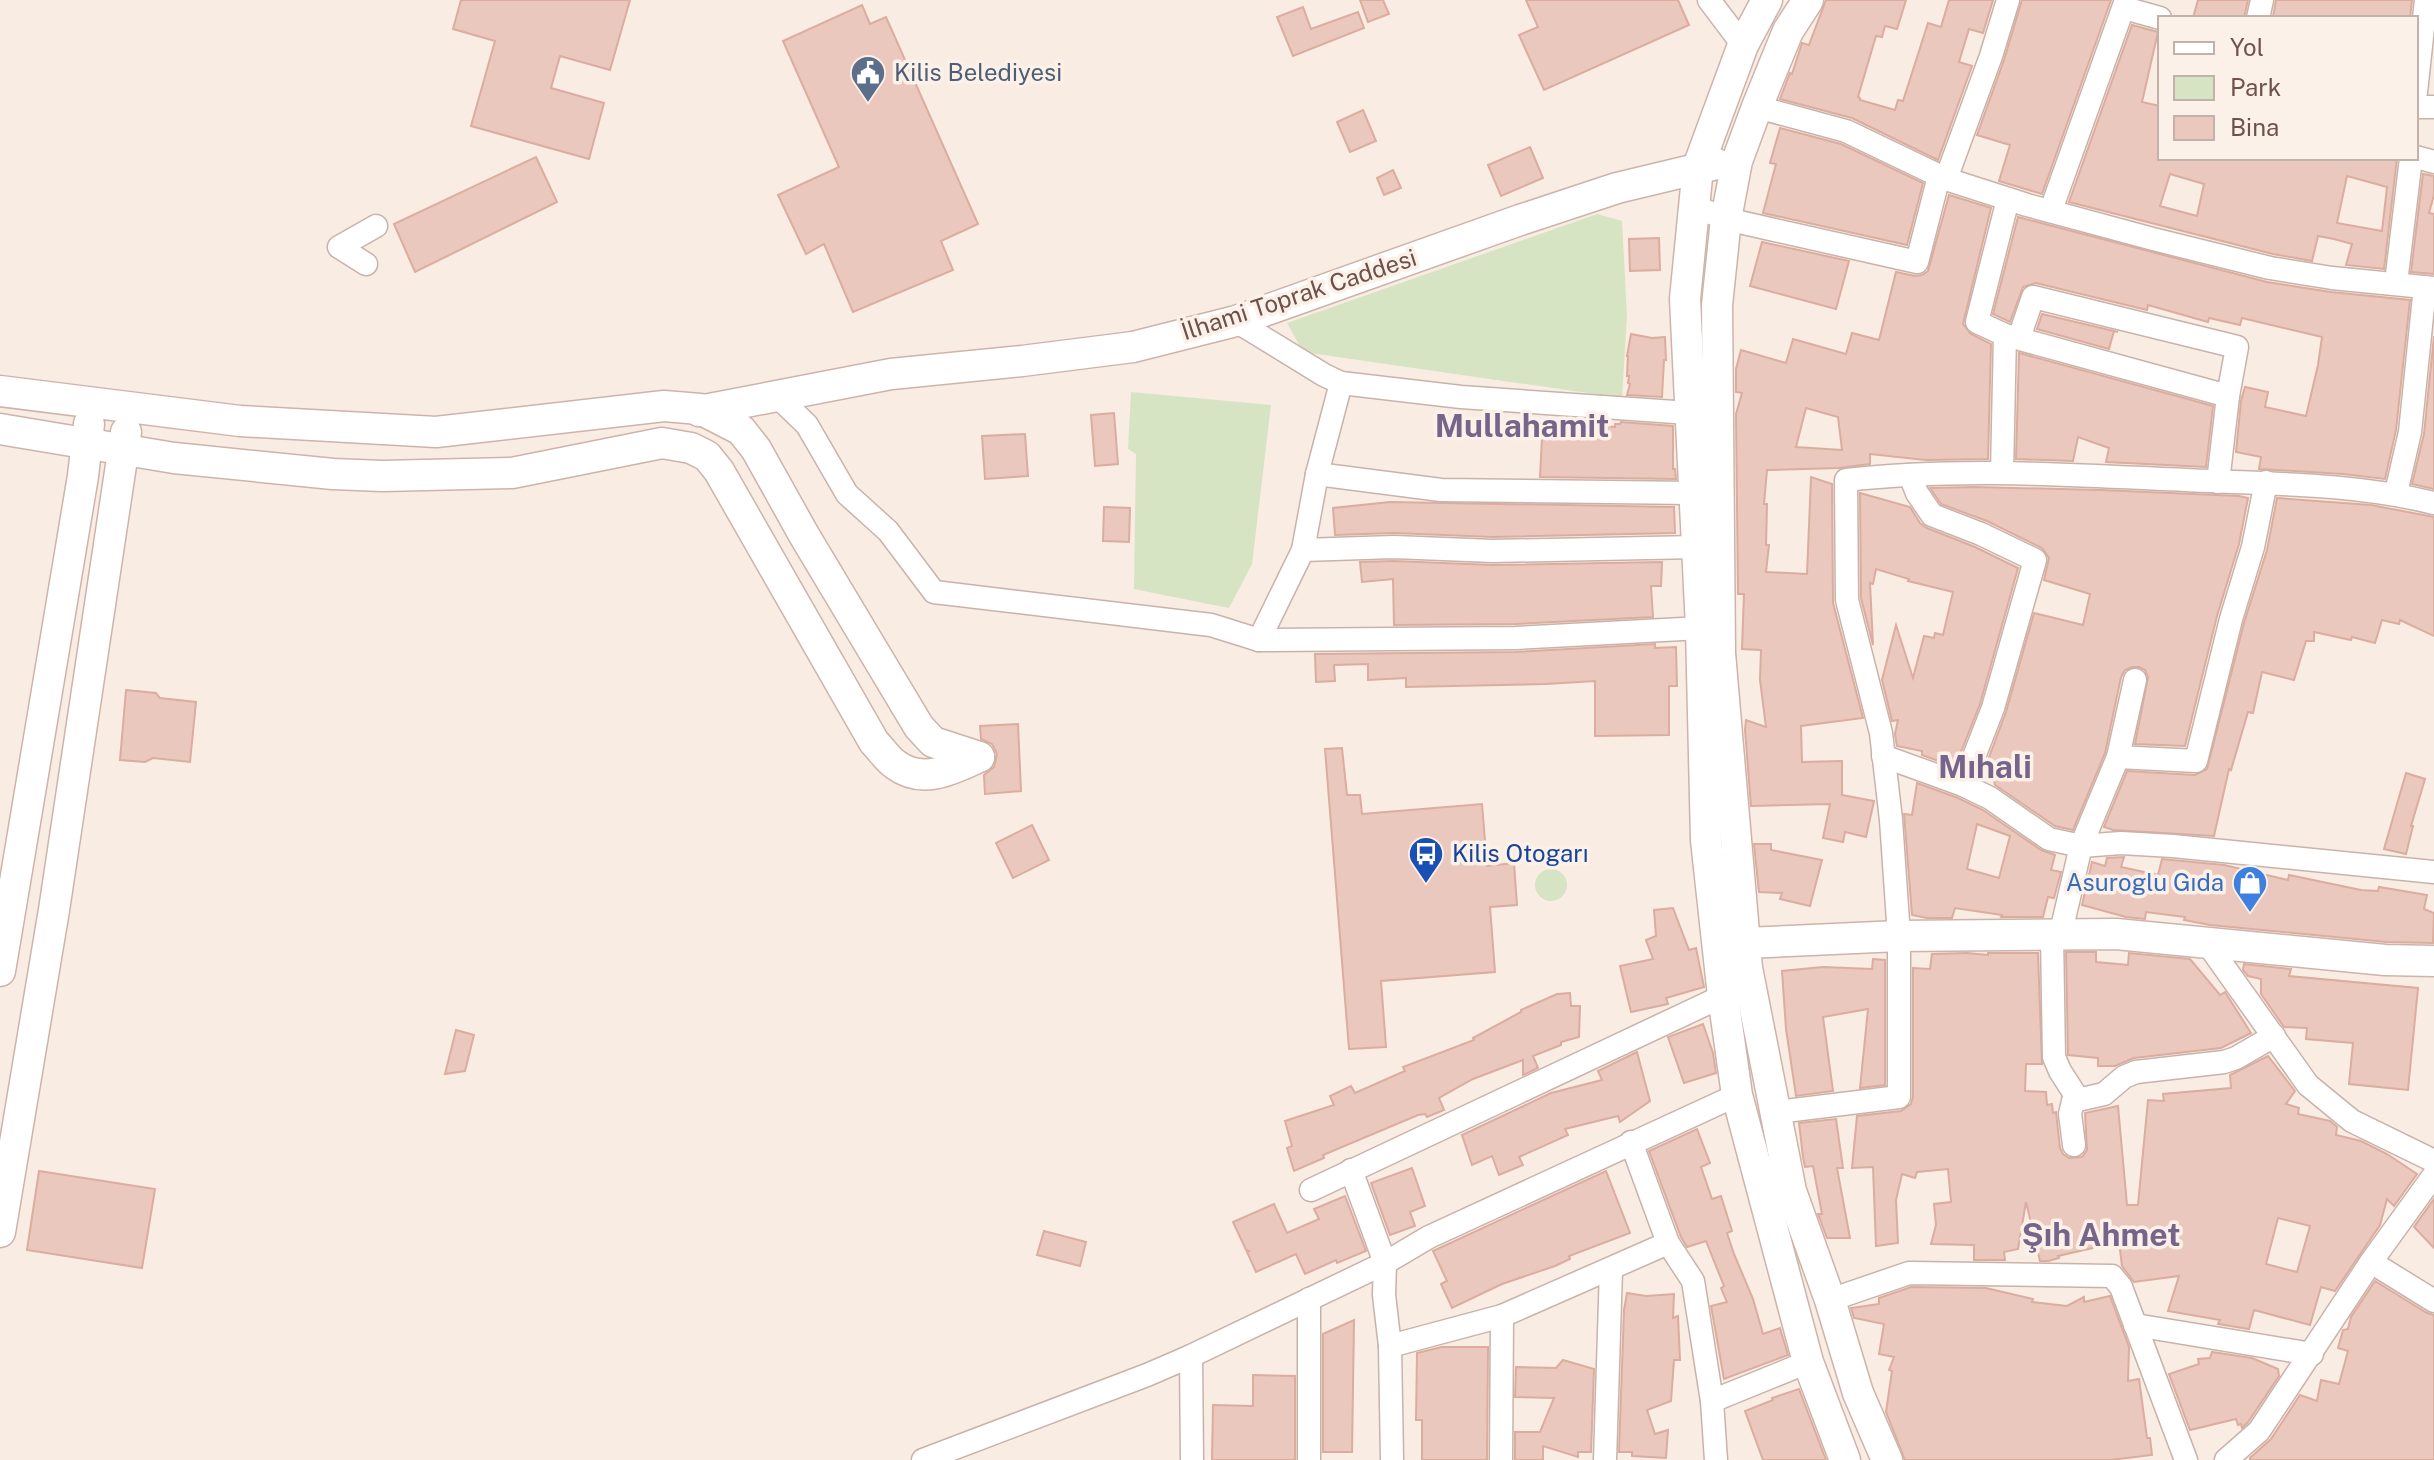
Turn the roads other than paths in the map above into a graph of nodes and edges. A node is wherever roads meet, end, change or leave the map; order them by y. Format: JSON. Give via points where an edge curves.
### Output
{"nodes":[{"id":1,"x":1709,"y":0,"type":"edge"},
{"id":2,"x":1767,"y":0,"type":"edge"},
{"id":3,"x":1808,"y":0,"type":"edge"},
{"id":4,"x":2008,"y":0,"type":"edge"},
{"id":5,"x":2426,"y":0,"type":"edge"},
{"id":6,"x":2125,"y":4,"type":"edge"},
{"id":7,"x":2158,"y":17,"type":"edge"},
{"id":8,"x":1743,"y":45,"type":"junction"},
{"id":9,"x":2418,"y":74,"type":"edge"},
{"id":10,"x":1757,"y":107,"type":"junction"},
{"id":11,"x":2413,"y":160,"type":"edge"},
{"id":12,"x":1737,"y":161,"type":"junction"},
{"id":13,"x":1698,"y":167,"type":"junction"},
{"id":14,"x":1946,"y":179,"type":"junction"},
{"id":15,"x":2008,"y":199,"type":"junction"},
{"id":16,"x":1694,"y":206,"type":"junction"},
{"id":17,"x":2051,"y":210,"type":"junction"},
{"id":18,"x":1726,"y":219,"type":"junction"},
{"id":19,"x":376,"y":226,"type":"dead end"},
{"id":20,"x":366,"y":264,"type":"dead end"},
{"id":21,"x":2396,"y":283,"type":"junction"},
{"id":22,"x":2430,"y":287,"type":"edge"},
{"id":23,"x":1236,"y":321,"type":"junction"},
{"id":24,"x":2012,"y":336,"type":"junction"},
{"id":25,"x":1341,"y":383,"type":"junction"},
{"id":26,"x":0,"y":391,"type":"edge"},
{"id":27,"x":776,"y":395,"type":"junction"},
{"id":28,"x":2228,"y":396,"type":"junction"},
{"id":29,"x":92,"y":402,"type":"junction"},
{"id":30,"x":128,"y":407,"type":"junction"},
{"id":31,"x":700,"y":409,"type":"junction"},
{"id":32,"x":1689,"y":413,"type":"junction"},
{"id":33,"x":0,"y":429,"type":"edge"},
{"id":34,"x":86,"y":444,"type":"junction"},
{"id":35,"x":691,"y":448,"type":"junction"},
{"id":36,"x":125,"y":450,"type":"junction"},
{"id":37,"x":2002,"y":472,"type":"junction"},
{"id":38,"x":1317,"y":474,"type":"junction"},
{"id":39,"x":1910,"y":475,"type":"junction"},
{"id":40,"x":2218,"y":482,"type":"junction"},
{"id":41,"x":2266,"y":482,"type":"junction"},
{"id":42,"x":1693,"y":493,"type":"junction"},
{"id":43,"x":2396,"y":493,"type":"junction"},
{"id":44,"x":2434,"y":503,"type":"edge"},
{"id":45,"x":1697,"y":547,"type":"junction"},
{"id":46,"x":1303,"y":550,"type":"junction"},
{"id":47,"x":1701,"y":628,"type":"junction"},
{"id":48,"x":1259,"y":640,"type":"junction"},
{"id":49,"x":2135,"y":680,"type":"dead end"},
{"id":50,"x":1883,"y":756,"type":"junction"},
{"id":51,"x":2118,"y":757,"type":"junction"},
{"id":52,"x":1963,"y":785,"type":"junction"},
{"id":53,"x":2081,"y":846,"type":"junction"},
{"id":54,"x":2434,"y":872,"type":"edge"},
{"id":55,"x":1899,"y":936,"type":"junction"},
{"id":56,"x":2056,"y":936,"type":"junction"},
{"id":57,"x":1745,"y":943,"type":"junction"},
{"id":58,"x":2207,"y":943,"type":"junction"},
{"id":59,"x":2434,"y":961,"type":"edge"},
{"id":60,"x":0,"y":971,"type":"edge"},
{"id":61,"x":1723,"y":996,"type":"junction"},
{"id":62,"x":2274,"y":1036,"type":"junction"},
{"id":63,"x":1737,"y":1095,"type":"junction"},
{"id":64,"x":2078,"y":1099,"type":"junction"},
{"id":65,"x":1777,"y":1112,"type":"junction"},
{"id":66,"x":1631,"y":1142,"type":"junction"},
{"id":67,"x":2074,"y":1145,"type":"dead end"},
{"id":68,"x":2434,"y":1161,"type":"edge"},
{"id":69,"x":1351,"y":1170,"type":"junction"},
{"id":70,"x":2434,"y":1175,"type":"edge"},
{"id":71,"x":1311,"y":1190,"type":"dead end"},
{"id":72,"x":0,"y":1232,"type":"edge"},
{"id":73,"x":1668,"y":1243,"type":"junction"},
{"id":74,"x":2371,"y":1262,"type":"junction"},
{"id":75,"x":1385,"y":1263,"type":"junction"},
{"id":76,"x":1611,"y":1269,"type":"junction"},
{"id":77,"x":1309,"y":1299,"type":"junction"},
{"id":78,"x":1830,"y":1300,"type":"junction"},
{"id":79,"x":2434,"y":1301,"type":"edge"},
{"id":80,"x":1502,"y":1316,"type":"junction"},
{"id":81,"x":2135,"y":1325,"type":"junction"},
{"id":82,"x":1390,"y":1346,"type":"junction"},
{"id":83,"x":2312,"y":1354,"type":"junction"},
{"id":84,"x":1191,"y":1356,"type":"junction"},
{"id":85,"x":1808,"y":1362,"type":"junction"},
{"id":86,"x":1712,"y":1401,"type":"junction"},
{"id":87,"x":923,"y":1460,"type":"edge"},
{"id":88,"x":1192,"y":1460,"type":"edge"},
{"id":89,"x":1309,"y":1460,"type":"edge"},
{"id":90,"x":1392,"y":1460,"type":"edge"},
{"id":91,"x":1501,"y":1460,"type":"edge"},
{"id":92,"x":1605,"y":1460,"type":"edge"},
{"id":93,"x":1716,"y":1460,"type":"edge"},
{"id":94,"x":1845,"y":1460,"type":"edge"},
{"id":95,"x":1887,"y":1460,"type":"edge"},
{"id":96,"x":2186,"y":1460,"type":"edge"},
{"id":97,"x":2226,"y":1460,"type":"edge"}],
"edges":[{"from":1,"to":8,"type":"street"},
{"from":2,"to":8,"type":"street"},
{"from":3,"to":10,"type":"street","via":[[1788,31]]},
{"from":4,"to":14,"type":"street"},
{"from":5,"to":9,"type":"street"},
{"from":6,"to":7,"type":"street"},
{"from":6,"to":17,"type":"street"},
{"from":8,"to":13,"type":"street"},
{"from":10,"to":12,"type":"street"},
{"from":10,"to":14,"type":"street","via":[[1846,131]]},
{"from":11,"to":21,"type":"street"},
{"from":12,"to":13,"type":"street","name":"İlhami Toprak Caddesi"},
{"from":12,"to":18,"type":"street"},
{"from":13,"to":16,"type":"street"},
{"from":13,"to":23,"type":"street","name":"İlhami Toprak Caddesi","via":[[1520,220]]},
{"from":14,"to":15,"type":"street"},
{"from":14,"to":18,"type":"street","via":[[1938,180],[1917,262]]},
{"from":15,"to":17,"type":"street"},
{"from":15,"to":24,"type":"street","via":[[1977,322]]},
{"from":16,"to":18,"type":"street"},
{"from":16,"to":32,"type":"street","via":[[1685,299]]},
{"from":17,"to":21,"type":"street","via":[[2270,268]]},
{"from":18,"to":57,"type":"street","via":[[1717,305],[1720,653]]},
{"from":19,"to":20,"type":"street","via":[[339,247]]},
{"from":21,"to":22,"type":"street"},
{"from":22,"to":43,"type":"street"},
{"from":23,"to":25,"type":"street"},
{"from":23,"to":27,"type":"street","name":"İlhami Toprak Caddesi","via":[[1133,347],[891,374]]},
{"from":24,"to":28,"type":"street"},
{"from":24,"to":28,"type":"street","via":[[2033,297],[2237,347]]},
{"from":24,"to":37,"type":"street"},
{"from":25,"to":32,"type":"street"},
{"from":25,"to":38,"type":"street"},
{"from":26,"to":29,"type":"street"},
{"from":27,"to":31,"type":"street","name":"İlhami Toprak Caddesi"},
{"from":27,"to":48,"type":"street","via":[[807,425],[847,494],[888,531],[934,592],[1211,625]]},
{"from":28,"to":40,"type":"street"},
{"from":29,"to":30,"type":"street"},
{"from":29,"to":34,"type":"street"},
{"from":30,"to":31,"type":"street","via":[[240,421],[436,432],[664,406]]},
{"from":30,"to":36,"type":"street"},
{"from":31,"to":35,"type":"street"},
{"from":31,"to":35,"type":"street","via":[[741,430],[756,449],[919,727],[933,742],[979,757],[944,773],[915,774],[895,765],[874,742],[719,471]]},
{"from":32,"to":42,"type":"street"},
{"from":33,"to":34,"type":"street"},
{"from":34,"to":36,"type":"street"},
{"from":34,"to":60,"type":"street"},
{"from":35,"to":36,"type":"street","via":[[662,443],[512,473],[382,476]]},
{"from":36,"to":72,"type":"street"},
{"from":37,"to":39,"type":"street"},
{"from":37,"to":40,"type":"street"},
{"from":38,"to":42,"type":"street","via":[[1441,490]]},
{"from":38,"to":46,"type":"street"},
{"from":39,"to":50,"type":"street","via":[[1846,480],[1847,600]]},
{"from":39,"to":52,"type":"street","via":[[1932,515],[2035,560],[1993,708]]},
{"from":40,"to":41,"type":"street"},
{"from":41,"to":43,"type":"street"},
{"from":41,"to":51,"type":"street","via":[[2196,761]]},
{"from":42,"to":45,"type":"street"},
{"from":43,"to":44,"type":"street"},
{"from":45,"to":46,"type":"street"},
{"from":45,"to":47,"type":"street"},
{"from":46,"to":48,"type":"street"},
{"from":47,"to":48,"type":"street","via":[[1516,638]]},
{"from":47,"to":61,"type":"street","via":[[1706,840]]},
{"from":49,"to":51,"type":"street"},
{"from":50,"to":52,"type":"street"},
{"from":50,"to":55,"type":"street"},
{"from":51,"to":53,"type":"street"},
{"from":52,"to":53,"type":"street","via":[[2049,839]]},
{"from":53,"to":54,"type":"street","via":[[2173,846]]},
{"from":53,"to":56,"type":"street"},
{"from":55,"to":56,"type":"street"},
{"from":55,"to":57,"type":"street"},
{"from":55,"to":65,"type":"street","via":[[1899,1097]]},
{"from":56,"to":58,"type":"street","via":[[2116,934]]},
{"from":56,"to":64,"type":"street","via":[[2054,1057]]},
{"from":57,"to":65,"type":"street"},
{"from":58,"to":59,"type":"street"},
{"from":58,"to":62,"type":"street"},
{"from":61,"to":63,"type":"street"},
{"from":61,"to":69,"type":"street"},
{"from":62,"to":64,"type":"street","via":[[2224,1062],[2136,1072],[2104,1094]]},
{"from":62,"to":68,"type":"street","via":[[2308,1085],[2352,1121]]},
{"from":63,"to":66,"type":"street"},
{"from":63,"to":85,"type":"street"},
{"from":64,"to":67,"type":"street","via":[[2070,1114]]},
{"from":65,"to":78,"type":"street","via":[[1791,1191]]},
{"from":66,"to":73,"type":"street"},
{"from":66,"to":75,"type":"street"},
{"from":69,"to":71,"type":"street"},
{"from":69,"to":75,"type":"street"},
{"from":70,"to":74,"type":"street"},
{"from":73,"to":76,"type":"street"},
{"from":73,"to":86,"type":"street","via":[[1693,1281]]},
{"from":74,"to":79,"type":"street"},
{"from":74,"to":83,"type":"street"},
{"from":75,"to":77,"type":"street"},
{"from":75,"to":82,"type":"street"},
{"from":76,"to":80,"type":"street"},
{"from":76,"to":92,"type":"street"},
{"from":77,"to":84,"type":"street"},
{"from":77,"to":89,"type":"street"},
{"from":78,"to":81,"type":"street","via":[[1909,1273],[2112,1276],[2120,1283]]},
{"from":78,"to":95,"type":"street","via":[[1858,1393]]},
{"from":80,"to":82,"type":"street"},
{"from":80,"to":91,"type":"street"},
{"from":81,"to":83,"type":"street"},
{"from":81,"to":96,"type":"street"},
{"from":82,"to":90,"type":"street"},
{"from":83,"to":97,"type":"street","via":[[2259,1431]]},
{"from":84,"to":87,"type":"street"},
{"from":84,"to":88,"type":"street"},
{"from":85,"to":86,"type":"street"},
{"from":85,"to":94,"type":"street"},
{"from":86,"to":93,"type":"street"}]}
